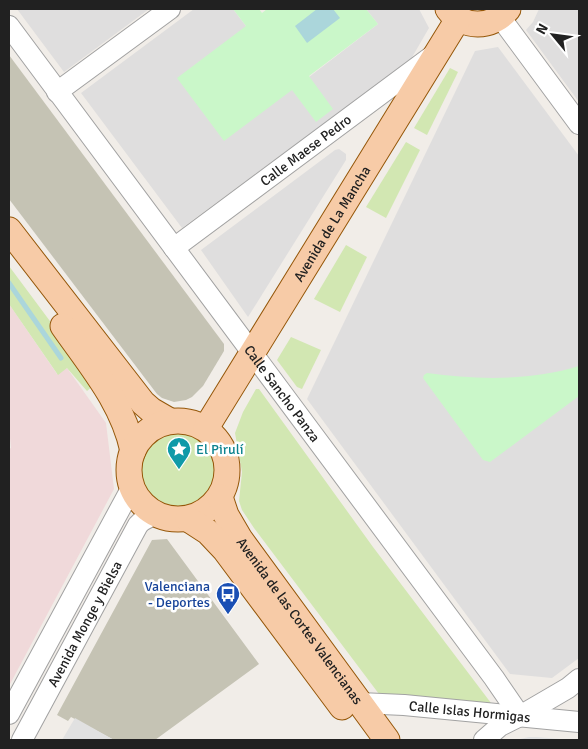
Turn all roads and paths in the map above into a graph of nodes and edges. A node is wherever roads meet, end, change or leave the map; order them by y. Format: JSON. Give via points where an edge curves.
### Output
{"nodes":[{"id":1,"x":170,"y":9,"type":"edge"},
{"id":2,"x":504,"y":13,"type":"edge"},
{"id":3,"x":453,"y":14,"type":"edge"},
{"id":4,"x":9,"y":26,"type":"edge"},
{"id":5,"x":438,"y":52,"type":"junction"},
{"id":6,"x":57,"y":92,"type":"junction"},
{"id":7,"x":579,"y":124,"type":"edge"},
{"id":8,"x":9,"y":230,"type":"edge"},
{"id":9,"x":174,"y":248,"type":"junction"},
{"id":10,"x":9,"y":249,"type":"edge"},
{"id":11,"x":252,"y":353,"type":"junction"},
{"id":12,"x":170,"y":421,"type":"junction"},
{"id":13,"x":206,"y":428,"type":"junction"},
{"id":14,"x":133,"y":451,"type":"junction"},
{"id":15,"x":132,"y":487,"type":"junction"},
{"id":16,"x":220,"y":497,"type":"junction"},
{"id":17,"x":155,"y":514,"type":"junction"},
{"id":18,"x":188,"y":519,"type":"junction"},
{"id":19,"x":574,"y":684,"type":"edge"},
{"id":20,"x":360,"y":703,"type":"junction"},
{"id":21,"x":9,"y":714,"type":"edge"},
{"id":22,"x":520,"y":716,"type":"junction"},
{"id":23,"x":579,"y":722,"type":"edge"},
{"id":24,"x":22,"y":740,"type":"edge"},
{"id":25,"x":366,"y":740,"type":"edge"},
{"id":26,"x":388,"y":740,"type":"edge"},
{"id":27,"x":484,"y":740,"type":"edge"}],
"edges":[{"from":1,"to":6,"type":"street"},
{"from":2,"to":3,"type":"main road","via":[[483,24],[474,24]]},
{"from":2,"to":7,"type":"street"},
{"from":3,"to":5,"type":"main road","name":"Avenida de La Mancha"},
{"from":4,"to":6,"type":"street","name":"Calle Sancho Panza"},
{"from":5,"to":9,"type":"street","name":"Calle Maese Pedro"},
{"from":5,"to":11,"type":"main road","name":"Avenida de La Mancha"},
{"from":6,"to":9,"type":"street","name":"Calle Sancho Panza"},
{"from":8,"to":12,"type":"main road","via":[[143,403]]},
{"from":9,"to":11,"type":"street","name":"Calle Sancho Panza"},
{"from":10,"to":14,"type":"main road","via":[[112,396],[128,430]]},
{"from":11,"to":13,"type":"main road","name":"Avenida de La Mancha"},
{"from":11,"to":22,"type":"street","name":"Calle Sancho Panza"},
{"from":12,"to":13,"type":"main road","via":[[189,422]]},
{"from":12,"to":14,"type":"main road","via":[[148,431]]},
{"from":13,"to":16,"type":"main road","via":[[220,443],[227,460],[227,479]]},
{"from":14,"to":15,"type":"main road","via":[[129,463]]},
{"from":15,"to":17,"type":"main road","via":[[137,498]]},
{"from":15,"to":21,"type":"street","name":"Avenida Monge y Bielsa"},
{"from":16,"to":18,"type":"main road","via":[[212,507]]},
{"from":16,"to":20,"type":"main road","name":"Avenida de las Cortes Valencianas","via":[[240,539]]},
{"from":17,"to":18,"type":"main road","via":[[171,519]]},
{"from":17,"to":24,"type":"street","name":"Avenida Monge y Bielsa","via":[[138,525]]},
{"from":18,"to":25,"type":"main road","name":"Avenida de las Cortes Valencianas","via":[[208,532],[225,550]]},
{"from":19,"to":22,"type":"street"},
{"from":20,"to":22,"type":"street","name":"Calle Islas Hormigas"},
{"from":20,"to":26,"type":"main road","name":"Avenida de las Cortes Valencianas"},
{"from":22,"to":23,"type":"street","name":"Calle Islas Hormigas"},
{"from":22,"to":27,"type":"street","via":[[500,726]]}]}
